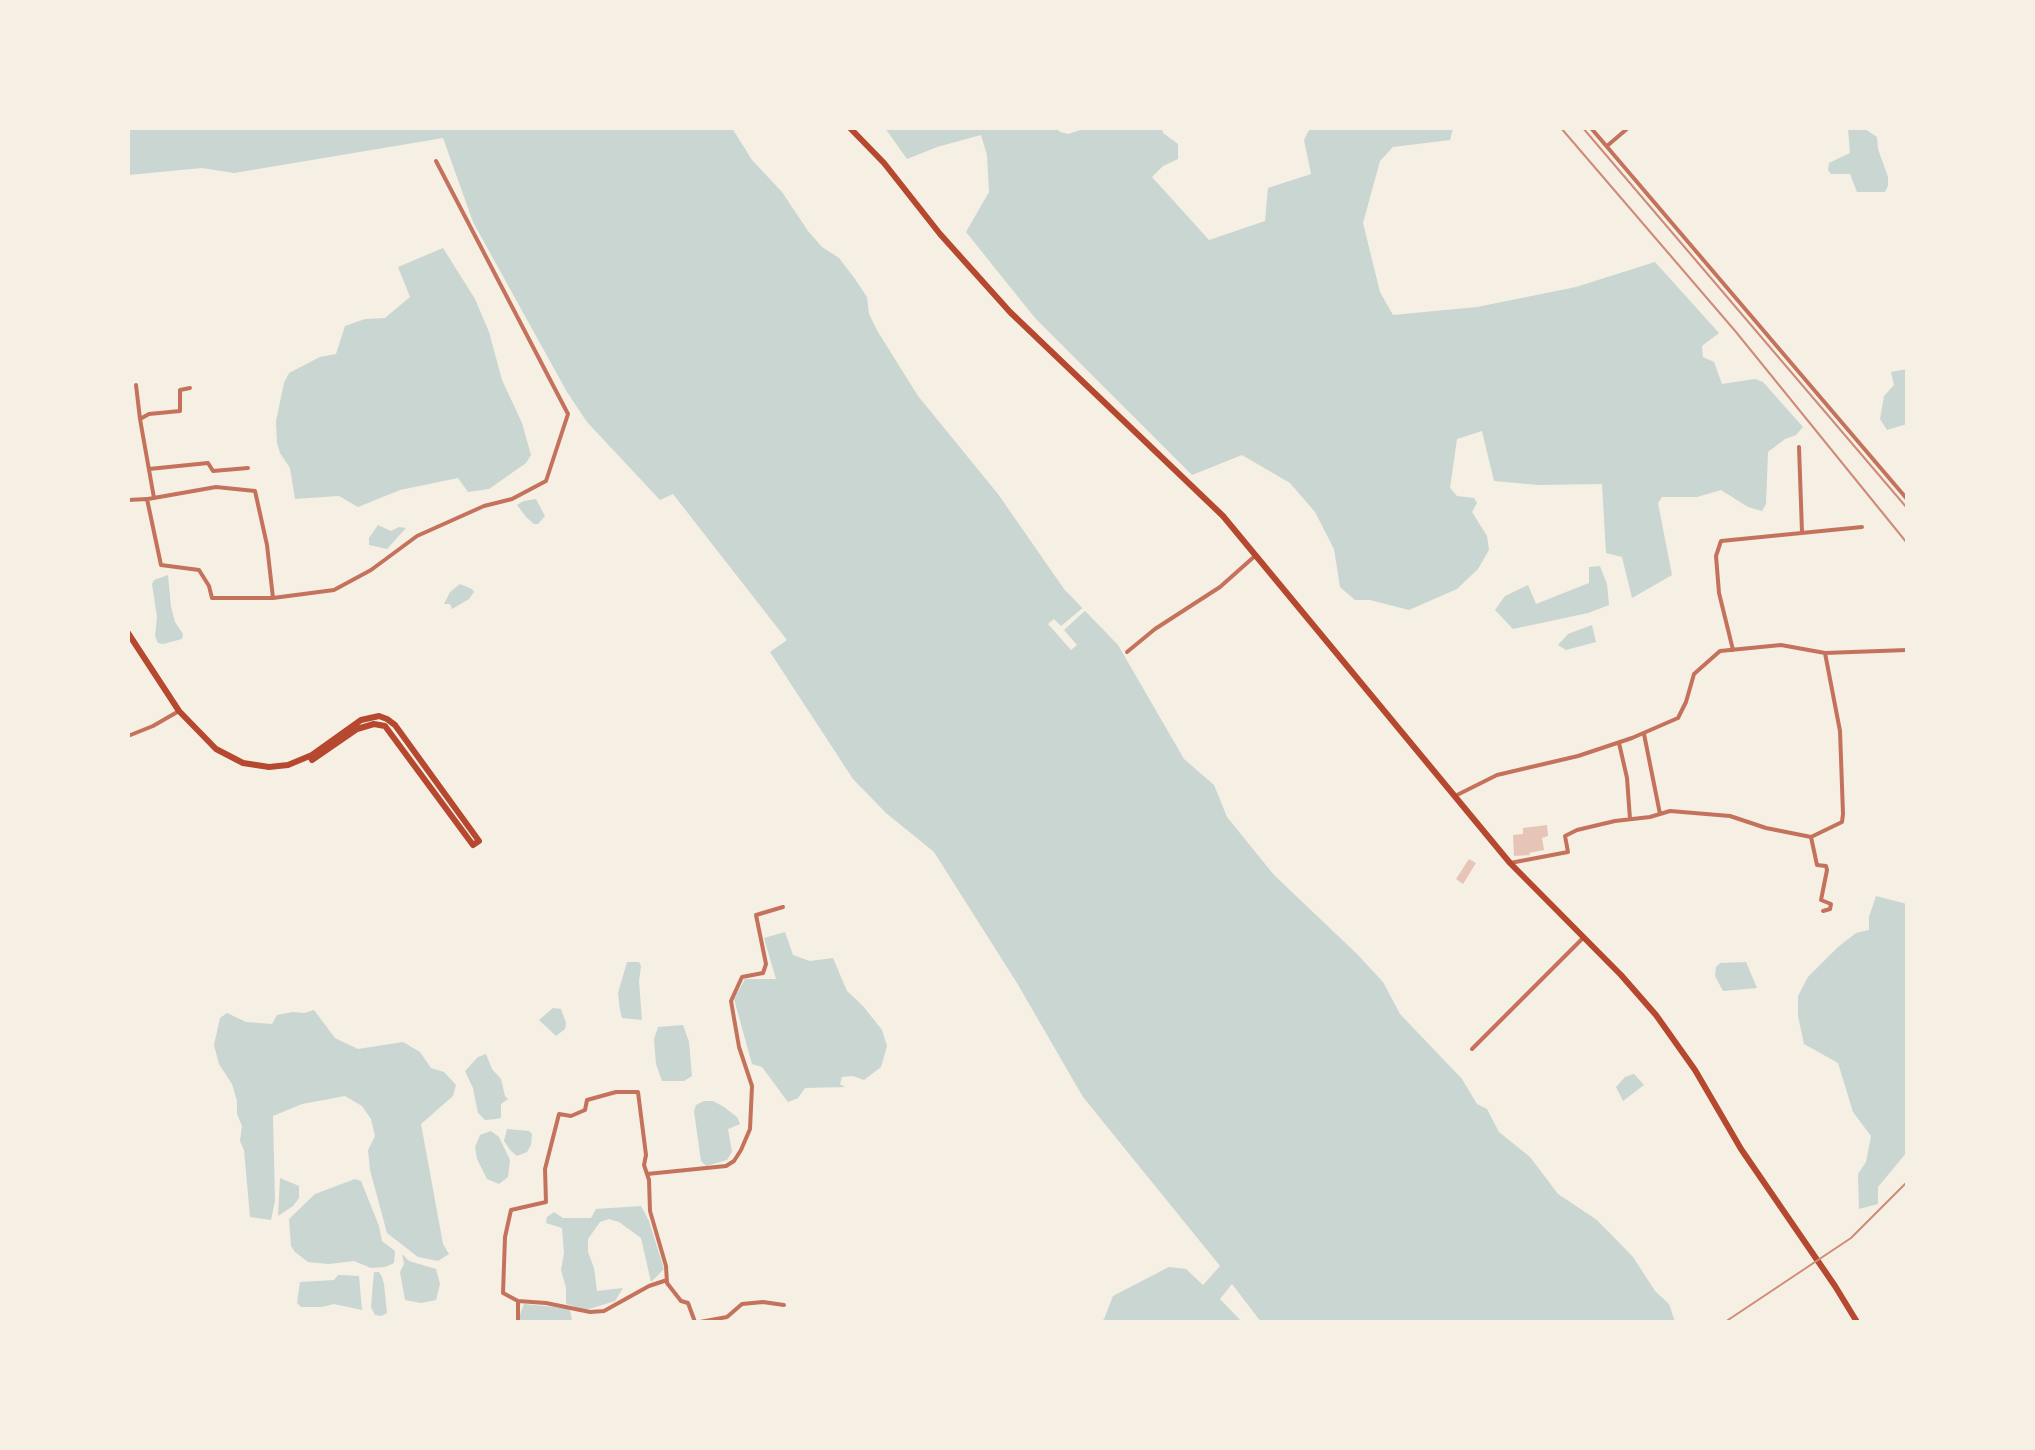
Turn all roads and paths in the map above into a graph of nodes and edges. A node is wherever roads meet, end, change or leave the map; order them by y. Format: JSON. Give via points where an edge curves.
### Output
{"nodes":[{"id":1,"x":850,"y":128,"type":"edge"},
{"id":2,"x":1591,"y":128,"type":"edge"},
{"id":3,"x":1628,"y":128,"type":"edge"},
{"id":4,"x":1607,"y":146,"type":"junction"},
{"id":5,"x":436,"y":161,"type":"dead end"},
{"id":6,"x":136,"y":385,"type":"dead end"},
{"id":7,"x":190,"y":388,"type":"dead end"},
{"id":8,"x":140,"y":419,"type":"junction"},
{"id":9,"x":1799,"y":447,"type":"dead end"},
{"id":10,"x":248,"y":468,"type":"dead end"},
{"id":11,"x":149,"y":469,"type":"junction"},
{"id":12,"x":154,"y":498,"type":"junction"},
{"id":13,"x":147,"y":499,"type":"junction"},
{"id":14,"x":1907,"y":499,"type":"edge"},
{"id":15,"x":128,"y":500,"type":"edge"},
{"id":16,"x":1862,"y":527,"type":"dead end"},
{"id":17,"x":1802,"y":532,"type":"junction"},
{"id":18,"x":1256,"y":555,"type":"junction"},
{"id":19,"x":273,"y":598,"type":"junction"},
{"id":20,"x":128,"y":633,"type":"edge"},
{"id":21,"x":1733,"y":650,"type":"junction"},
{"id":22,"x":1907,"y":650,"type":"edge"},
{"id":23,"x":1127,"y":652,"type":"dead end"},
{"id":24,"x":1825,"y":653,"type":"junction"},
{"id":25,"x":179,"y":711,"type":"junction"},
{"id":26,"x":1643,"y":733,"type":"junction"},
{"id":27,"x":128,"y":736,"type":"edge"},
{"id":28,"x":1619,"y":743,"type":"junction"},
{"id":29,"x":282,"y":768,"type":"junction"},
{"id":30,"x":1455,"y":796,"type":"junction"},
{"id":31,"x":1660,"y":814,"type":"junction"},
{"id":32,"x":1630,"y":819,"type":"junction"},
{"id":33,"x":1811,"y":837,"type":"junction"},
{"id":34,"x":1510,"y":863,"type":"junction"},
{"id":35,"x":783,"y":907,"type":"dead end"},
{"id":36,"x":1823,"y":911,"type":"dead end"},
{"id":37,"x":1583,"y":938,"type":"junction"},
{"id":38,"x":1472,"y":1049,"type":"dead end"},
{"id":39,"x":647,"y":1174,"type":"junction"},
{"id":40,"x":667,"y":1280,"type":"junction"},
{"id":41,"x":518,"y":1301,"type":"junction"},
{"id":42,"x":784,"y":1305,"type":"dead end"},
{"id":43,"x":518,"y":1322,"type":"edge"},
{"id":44,"x":698,"y":1322,"type":"edge"},
{"id":45,"x":1857,"y":1322,"type":"edge"}],
"edges":[{"from":1,"to":18,"type":"highway","via":[[1010,312],[1156,448]]},
{"from":2,"to":4,"type":"street"},
{"from":3,"to":4,"type":"street"},
{"from":4,"to":14,"type":"street"},
{"from":5,"to":19,"type":"street","via":[[568,414],[546,481],[417,536],[334,590]]},
{"from":6,"to":8,"type":"street"},
{"from":7,"to":8,"type":"street","via":[[180,390],[180,411]]},
{"from":8,"to":11,"type":"street"},
{"from":9,"to":17,"type":"street"},
{"from":10,"to":11,"type":"street","via":[[213,471],[208,463]]},
{"from":11,"to":12,"type":"street"},
{"from":12,"to":13,"type":"street"},
{"from":12,"to":19,"type":"street","via":[[216,487],[255,491]]},
{"from":13,"to":15,"type":"street"},
{"from":13,"to":19,"type":"street","via":[[161,565],[199,570],[212,598]]},
{"from":16,"to":17,"type":"street"},
{"from":17,"to":21,"type":"street","via":[[1719,542],[1719,593]]},
{"from":18,"to":23,"type":"street"},
{"from":18,"to":30,"type":"highway"},
{"from":20,"to":25,"type":"highway"},
{"from":21,"to":24,"type":"street","via":[[1781,645]]},
{"from":21,"to":26,"type":"street","via":[[1720,651],[1694,674],[1678,718]]},
{"from":22,"to":24,"type":"street"},
{"from":24,"to":33,"type":"street","via":[[1840,731],[1842,822]]},
{"from":25,"to":27,"type":"street"},
{"from":25,"to":29,"type":"highway","via":[[211,748],[236,763],[262,770]]},
{"from":26,"to":28,"type":"street"},
{"from":26,"to":31,"type":"street"},
{"from":28,"to":30,"type":"street","via":[[1497,775]]},
{"from":28,"to":32,"type":"street"},
{"from":29,"to":29,"type":"highway","via":[[361,720],[379,716],[395,725],[479,841],[473,845],[389,729],[380,724],[367,724],[312,759]]},
{"from":30,"to":34,"type":"highway"},
{"from":31,"to":32,"type":"street"},
{"from":31,"to":33,"type":"street","via":[[1730,816]]},
{"from":32,"to":34,"type":"street","via":[[1565,836],[1568,852]]},
{"from":33,"to":36,"type":"street","via":[[1817,865],[1827,870],[1821,900],[1831,904]]},
{"from":34,"to":37,"type":"highway"},
{"from":35,"to":39,"type":"street","via":[[756,915],[766,964],[763,973],[742,977],[731,1001],[752,1086],[750,1129],[741,1150],[726,1166]]},
{"from":37,"to":38,"type":"street"},
{"from":37,"to":45,"type":"highway","via":[[1656,1015]]},
{"from":39,"to":40,"type":"street"},
{"from":39,"to":41,"type":"street","via":[[638,1092],[587,1100],[585,1110],[559,1114],[545,1169],[546,1202],[511,1210],[505,1237],[503,1293]]},
{"from":40,"to":41,"type":"street","via":[[604,1311]]},
{"from":40,"to":44,"type":"street"},
{"from":41,"to":43,"type":"street"},
{"from":42,"to":44,"type":"street","via":[[742,1304],[727,1317]]}]}
